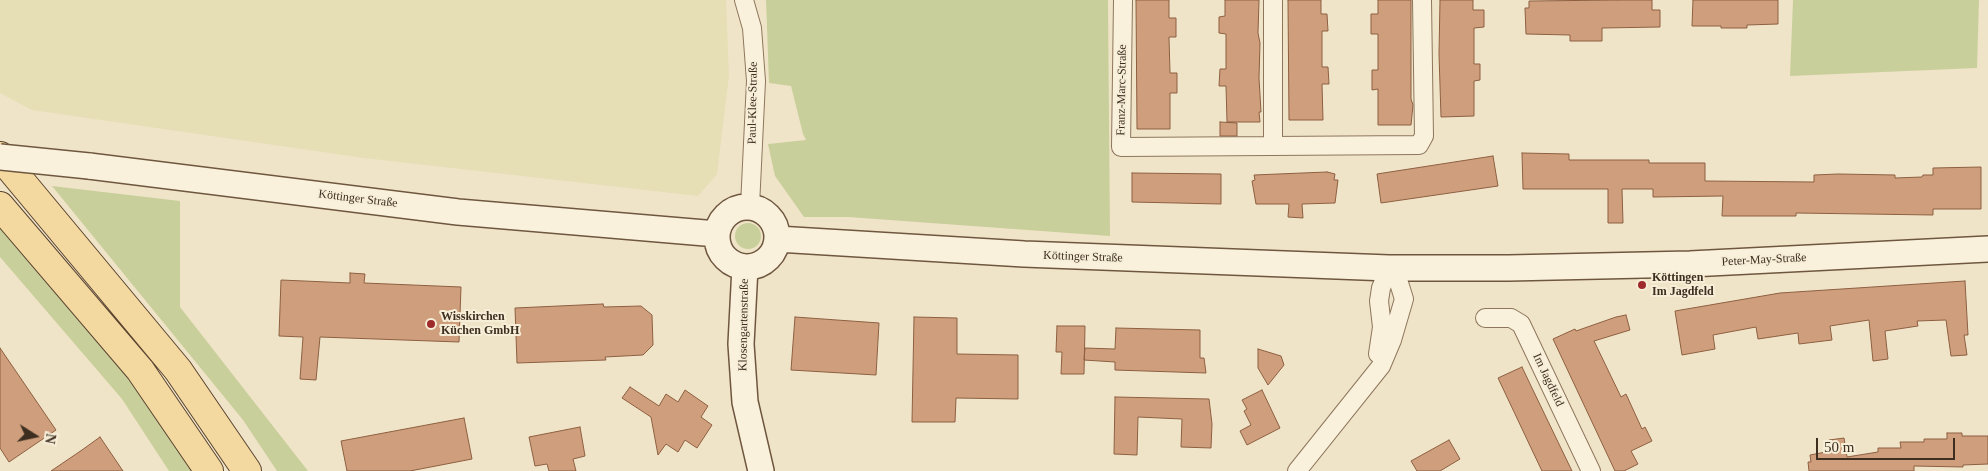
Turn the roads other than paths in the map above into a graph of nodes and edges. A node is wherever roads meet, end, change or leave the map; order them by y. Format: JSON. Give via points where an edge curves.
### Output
{"nodes":[{"id":1,"x":744,"y":0,"type":"edge"},
{"id":2,"x":1123,"y":0,"type":"edge"},
{"id":3,"x":1273,"y":0,"type":"edge"},
{"id":4,"x":1422,"y":0,"type":"edge"},
{"id":5,"x":1273,"y":146,"type":"junction"},
{"id":6,"x":0,"y":156,"type":"edge"},
{"id":7,"x":0,"y":206,"type":"edge"},
{"id":8,"x":750,"y":206,"type":"junction"},
{"id":9,"x":717,"y":234,"type":"junction"},
{"id":10,"x":777,"y":239,"type":"junction"},
{"id":11,"x":1988,"y":249,"type":"edge"},
{"id":12,"x":745,"y":267,"type":"junction"},
{"id":13,"x":1389,"y":268,"type":"junction"},
{"id":14,"x":1485,"y":318,"type":"dead end"},
{"id":15,"x":1372,"y":377,"type":"junction"},
{"id":16,"x":209,"y":471,"type":"edge"},
{"id":17,"x":247,"y":471,"type":"edge"},
{"id":18,"x":761,"y":471,"type":"edge"},
{"id":19,"x":1297,"y":471,"type":"edge"},
{"id":20,"x":1591,"y":471,"type":"edge"}],
"edges":[{"from":1,"to":8,"type":"street","name":"Paul-Klee-Straße","via":[[752,28],[756,81]]},
{"from":2,"to":5,"type":"street","name":"Franz-Marc-Straße","via":[[1121,147]]},
{"from":3,"to":5,"type":"street"},
{"from":4,"to":5,"type":"street","name":"Franz-Marc-Straße","via":[[1424,136],[1419,146]]},
{"from":6,"to":9,"type":"main road","name":"Köttinger Straße","bridge":true,"via":[[458,212]]},
{"from":6,"to":17,"type":"main road","via":[[178,370]]},
{"from":7,"to":16,"type":"main road","via":[[140,370]]},
{"from":8,"to":9,"type":"main road","via":[[728,214],[720,223]]},
{"from":8,"to":10,"type":"main road","via":[[770,217],[776,227]]},
{"from":9,"to":12,"type":"main road","via":[[718,246],[724,257]]},
{"from":10,"to":12,"type":"main road","via":[[767,259]]},
{"from":10,"to":13,"type":"main road","name":"Köttinger Straße","via":[[1024,254]]},
{"from":11,"to":13,"type":"main road","name":"Peter-May-Straße","via":[[1696,264]]},
{"from":12,"to":18,"type":"main road","name":"Klosengartenstraße","via":[[741,344],[745,402]]},
{"from":13,"to":15,"type":"street","via":[[1381,288],[1382,328]]},
{"from":13,"to":15,"type":"street","via":[[1404,299],[1392,340],[1381,366]]},
{"from":14,"to":20,"type":"street","name":"Im Jagdfeld","via":[[1511,318],[1521,324]]},
{"from":15,"to":19,"type":"street"}]}
